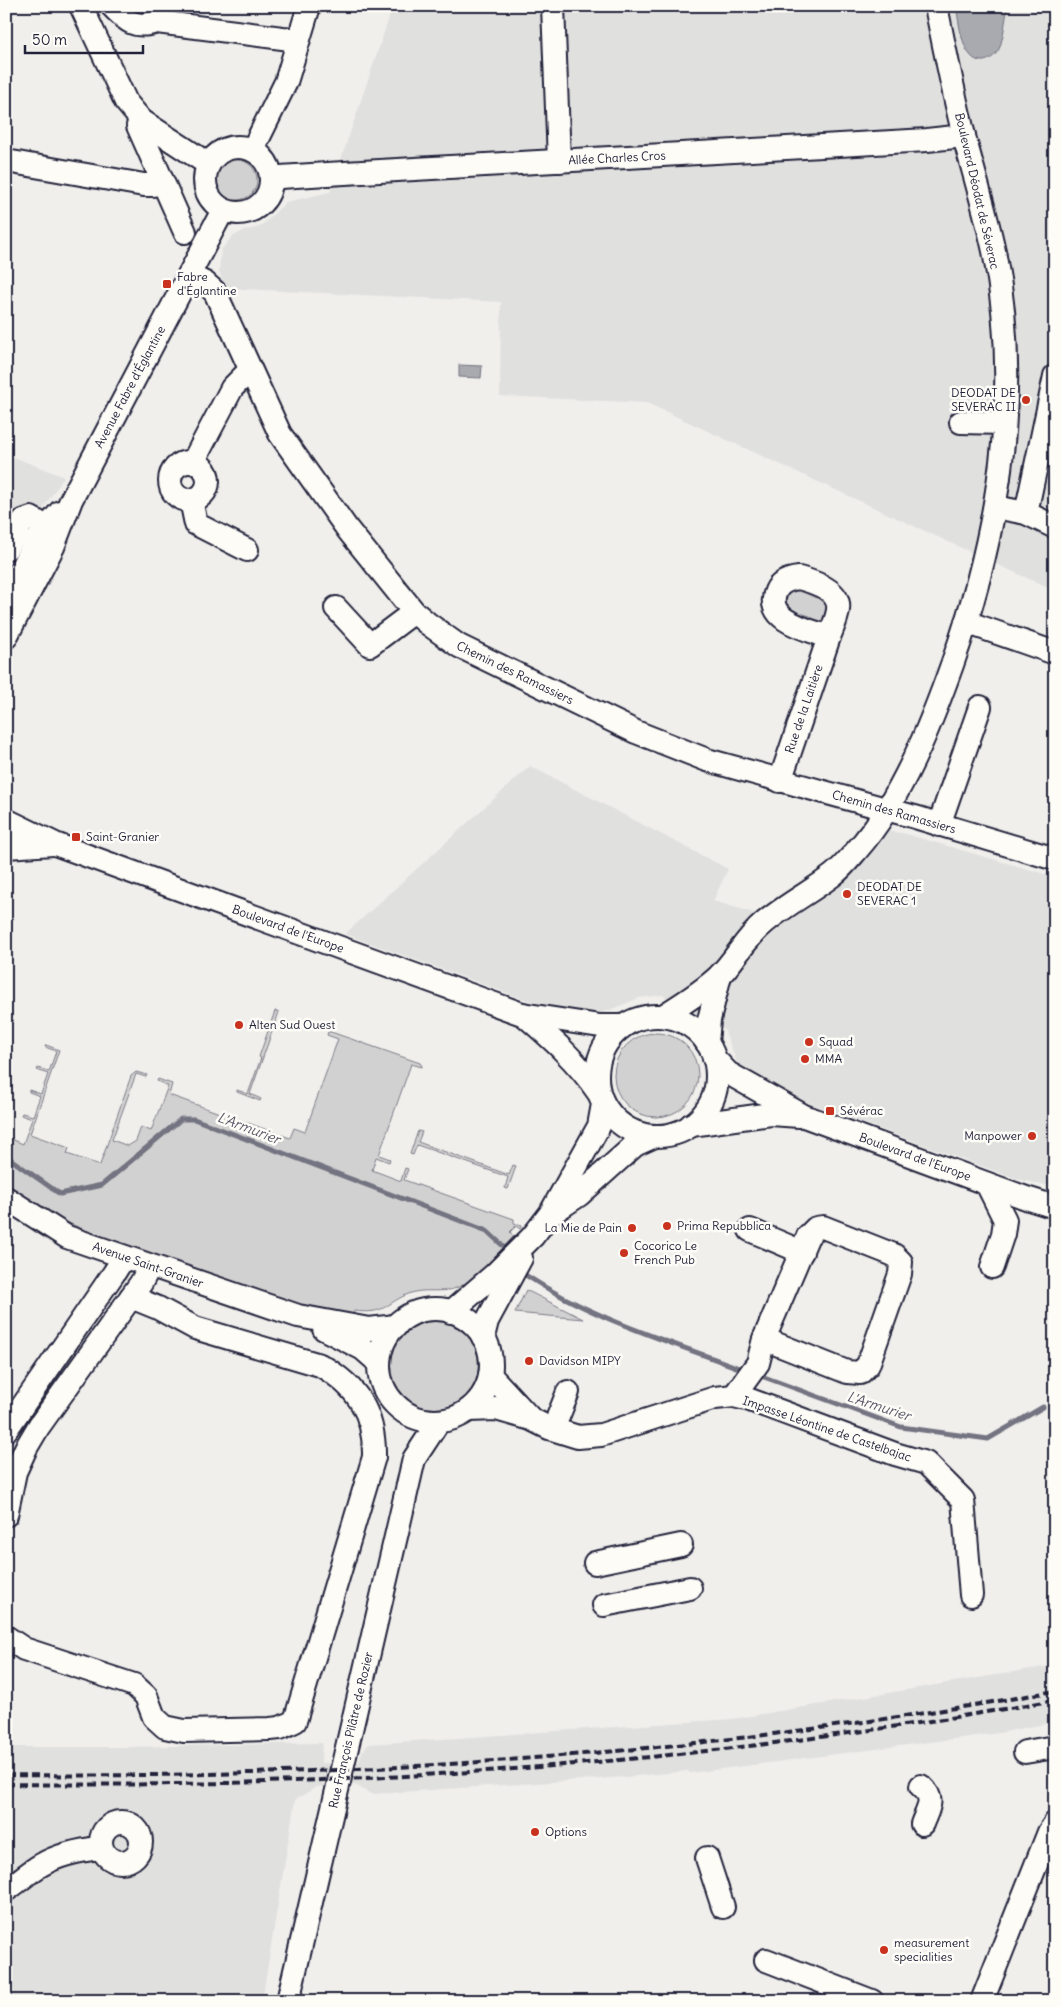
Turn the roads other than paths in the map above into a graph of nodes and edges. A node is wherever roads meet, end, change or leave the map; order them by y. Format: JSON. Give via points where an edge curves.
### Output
{"nodes":[{"id":1,"x":81,"y":6,"type":"edge"},
{"id":2,"x":112,"y":6,"type":"edge"},
{"id":3,"x":309,"y":6,"type":"edge"},
{"id":4,"x":553,"y":6,"type":"edge"},
{"id":5,"x":936,"y":6,"type":"edge"},
{"id":6,"x":298,"y":40,"type":"junction"},
{"id":7,"x":142,"y":122,"type":"junction"},
{"id":8,"x":964,"y":136,"type":"junction"},
{"id":9,"x":255,"y":151,"type":"junction"},
{"id":10,"x":6,"y":161,"type":"edge"},
{"id":11,"x":559,"y":161,"type":"junction"},
{"id":12,"x":208,"y":164,"type":"junction"},
{"id":13,"x":161,"y":182,"type":"junction"},
{"id":14,"x":272,"y":182,"type":"junction"},
{"id":15,"x":223,"y":210,"type":"junction"},
{"id":16,"x":185,"y":232,"type":"dead end"},
{"id":17,"x":189,"y":275,"type":"junction"},
{"id":18,"x":250,"y":370,"type":"junction"},
{"id":19,"x":1055,"y":376,"type":"edge"},
{"id":20,"x":960,"y":422,"type":"dead end"},
{"id":21,"x":1004,"y":423,"type":"junction"},
{"id":22,"x":71,"y":500,"type":"junction"},
{"id":23,"x":995,"y":507,"type":"junction"},
{"id":24,"x":1026,"y":514,"type":"junction"},
{"id":25,"x":47,"y":527,"type":"junction"},
{"id":26,"x":1055,"y":527,"type":"edge"},
{"id":27,"x":7,"y":548,"type":"edge"},
{"id":28,"x":247,"y":550,"type":"dead end"},
{"id":29,"x":10,"y":598,"type":"edge"},
{"id":30,"x":336,"y":608,"type":"dead end"},
{"id":31,"x":414,"y":612,"type":"junction"},
{"id":32,"x":966,"y":622,"type":"junction"},
{"id":33,"x":6,"y":637,"type":"edge"},
{"id":34,"x":829,"y":637,"type":"dead end"},
{"id":35,"x":1055,"y":653,"type":"edge"},
{"id":36,"x":980,"y":707,"type":"dead end"},
{"id":37,"x":780,"y":781,"type":"junction"},
{"id":38,"x":886,"y":810,"type":"junction"},
{"id":39,"x":6,"y":820,"type":"edge"},
{"id":40,"x":939,"y":825,"type":"junction"},
{"id":41,"x":55,"y":844,"type":"junction"},
{"id":42,"x":6,"y":847,"type":"edge"},
{"id":43,"x":1055,"y":859,"type":"edge"},
{"id":44,"x":720,"y":975,"type":"junction"},
{"id":45,"x":522,"y":1014,"type":"junction"},
{"id":46,"x":663,"y":1016,"type":"junction"},
{"id":47,"x":622,"y":1026,"type":"junction"},
{"id":48,"x":711,"y":1050,"type":"junction"},
{"id":49,"x":601,"y":1098,"type":"junction"},
{"id":50,"x":804,"y":1116,"type":"junction"},
{"id":51,"x":691,"y":1125,"type":"junction"},
{"id":52,"x":656,"y":1136,"type":"junction"},
{"id":53,"x":987,"y":1184,"type":"junction"},
{"id":54,"x":6,"y":1198,"type":"edge"},
{"id":55,"x":1026,"y":1198,"type":"junction"},
{"id":56,"x":1055,"y":1207,"type":"edge"},
{"id":57,"x":550,"y":1214,"type":"junction"},
{"id":58,"x":1055,"y":1217,"type":"edge"},
{"id":59,"x":750,"y":1230,"type":"dead end"},
{"id":60,"x":534,"y":1236,"type":"junction"},
{"id":61,"x":802,"y":1252,"type":"junction"},
{"id":62,"x":124,"y":1257,"type":"junction"},
{"id":63,"x":150,"y":1266,"type":"junction"},
{"id":64,"x":992,"y":1267,"type":"dead end"},
{"id":65,"x":132,"y":1297,"type":"junction"},
{"id":66,"x":451,"y":1312,"type":"junction"},
{"id":67,"x":298,"y":1316,"type":"junction"},
{"id":68,"x":396,"y":1326,"type":"junction"},
{"id":69,"x":484,"y":1337,"type":"junction"},
{"id":70,"x":764,"y":1339,"type":"junction"},
{"id":71,"x":379,"y":1363,"type":"junction"},
{"id":72,"x":490,"y":1375,"type":"junction"},
{"id":73,"x":568,"y":1392,"type":"dead end"},
{"id":74,"x":734,"y":1396,"type":"junction"},
{"id":75,"x":469,"y":1410,"type":"junction"},
{"id":76,"x":404,"y":1412,"type":"junction"},
{"id":77,"x":558,"y":1417,"type":"dead end"},
{"id":78,"x":531,"y":1419,"type":"junction"},
{"id":79,"x":439,"y":1420,"type":"junction"},
{"id":80,"x":6,"y":1430,"type":"edge"},
{"id":81,"x":414,"y":1459,"type":"junction"},
{"id":82,"x":6,"y":1515,"type":"edge"},
{"id":83,"x":681,"y":1545,"type":"dead end"},
{"id":84,"x":595,"y":1563,"type":"dead end"},
{"id":85,"x":690,"y":1588,"type":"dead end"},
{"id":86,"x":971,"y":1594,"type":"dead end"},
{"id":87,"x":604,"y":1605,"type":"dead end"},
{"id":88,"x":6,"y":1637,"type":"edge"},
{"id":89,"x":1055,"y":1747,"type":"edge"},
{"id":90,"x":1025,"y":1752,"type":"dead end"},
{"id":91,"x":921,"y":1786,"type":"dead end"},
{"id":92,"x":1055,"y":1823,"type":"edge"},
{"id":93,"x":922,"y":1824,"type":"dead end"},
{"id":94,"x":101,"y":1848,"type":"dead end"},
{"id":95,"x":707,"y":1858,"type":"dead end"},
{"id":96,"x":6,"y":1890,"type":"edge"},
{"id":97,"x":723,"y":1907,"type":"dead end"},
{"id":98,"x":766,"y":1960,"type":"dead end"},
{"id":99,"x":288,"y":2001,"type":"edge"},
{"id":100,"x":872,"y":2001,"type":"edge"},
{"id":101,"x":982,"y":2001,"type":"edge"}],
"edges":[{"from":1,"to":7,"type":"street","via":[[126,102]]},
{"from":2,"to":6,"type":"street","via":[[126,20],[143,26],[158,22]]},
{"from":3,"to":6,"type":"street"},
{"from":4,"to":11,"type":"street"},
{"from":5,"to":8,"type":"street","name":"Boulevard Déodat de Séverac"},
{"from":6,"to":9,"type":"street","via":[[286,82],[257,140]]},
{"from":7,"to":12,"type":"street"},
{"from":7,"to":13,"type":"street","via":[[138,126]]},
{"from":8,"to":11,"type":"street","name":"Allée Charles Cros"},
{"from":8,"to":21,"type":"street","name":"Boulevard Déodat de Séverac","via":[[994,251],[1002,302]]},
{"from":9,"to":12,"type":"street","via":[[229,148]]},
{"from":9,"to":14,"type":"street","via":[[270,169]]},
{"from":10,"to":13,"type":"street","via":[[144,185]]},
{"from":11,"to":14,"type":"street","name":"Allée Charles Cros","via":[[280,177]]},
{"from":12,"to":15,"type":"street","via":[[204,174],[206,190],[214,204]]},
{"from":13,"to":16,"type":"street"},
{"from":14,"to":15,"type":"street","via":[[264,200],[249,212]]},
{"from":15,"to":17,"type":"street"},
{"from":17,"to":18,"type":"street","name":"Chemin des Ramassiers","via":[[205,282],[215,292]]},
{"from":17,"to":22,"type":"street","name":"Avenue Fabre d'Églantine"},
{"from":18,"to":28,"type":"street","via":[[232,388],[193,462],[204,469],[208,482],[203,494],[191,500],[196,524]]},
{"from":18,"to":31,"type":"street","name":"Chemin des Ramassiers","via":[[280,434],[348,530]]},
{"from":19,"to":24,"type":"street"},
{"from":20,"to":21,"type":"street"},
{"from":21,"to":23,"type":"street","name":"Boulevard Déodat de Séverac"},
{"from":22,"to":25,"type":"street","name":"Avenue Fabre d'Églantine"},
{"from":22,"to":29,"type":"street","name":"Avenue Fabre d'Églantine","via":[[53,547]]},
{"from":23,"to":24,"type":"street"},
{"from":23,"to":32,"type":"street","name":"Boulevard Déodat de Séverac"},
{"from":24,"to":26,"type":"street"},
{"from":25,"to":27,"type":"street","via":[[31,518],[22,521]]},
{"from":25,"to":29,"type":"street","name":"Avenue Fabre d'Églantine","via":[[35,542]]},
{"from":29,"to":33,"type":"street","name":"Avenue Fabre d'Églantine"},
{"from":30,"to":31,"type":"street","via":[[370,645]]},
{"from":31,"to":37,"type":"street","name":"Chemin des Ramassiers","via":[[459,646],[636,732],[707,760]]},
{"from":32,"to":35,"type":"street"},
{"from":32,"to":38,"type":"street","name":"Boulevard Déodat de Séverac","via":[[927,727]]},
{"from":34,"to":37,"type":"street","name":"Rue de la Laitière"},
{"from":36,"to":40,"type":"street"},
{"from":37,"to":38,"type":"street","name":"Chemin des Ramassiers"},
{"from":38,"to":40,"type":"street","name":"Chemin des Ramassiers"},
{"from":38,"to":44,"type":"street","name":"Boulevard Déodat de Séverac","via":[[835,874],[759,927]]},
{"from":39,"to":41,"type":"street","name":"Boulevard de l'Europe"},
{"from":40,"to":43,"type":"street","name":"Chemin des Ramassiers"},
{"from":41,"to":42,"type":"street","name":"Boulevard de l'Europe"},
{"from":41,"to":45,"type":"street","name":"Boulevard de l'Europe"},
{"from":44,"to":46,"type":"street","name":"Boulevard Déodat de Séverac"},
{"from":44,"to":48,"type":"street","name":"Boulevard Déodat de Séverac","via":[[709,1020]]},
{"from":45,"to":47,"type":"street","name":"Boulevard de l'Europe","via":[[600,1026]]},
{"from":45,"to":49,"type":"street","name":"Boulevard de l'Europe","via":[[574,1059]]},
{"from":46,"to":47,"type":"street","name":"Boulevard de l'Europe","via":[[648,1016]]},
{"from":46,"to":48,"type":"street","name":"Boulevard de l'Europe","via":[[688,1024]]},
{"from":47,"to":49,"type":"street","name":"Boulevard de l'Europe","via":[[600,1055],[597,1067]]},
{"from":48,"to":50,"type":"street","name":"Boulevard de l'Europe","via":[[728,1073]]},
{"from":48,"to":51,"type":"street","name":"Boulevard de l'Europe","via":[[717,1076],[714,1095]]},
{"from":49,"to":52,"type":"street","name":"Boulevard de l'Europe","via":[[614,1118],[629,1129]]},
{"from":49,"to":57,"type":"street","via":[[599,1126]]},
{"from":50,"to":51,"type":"street","name":"Boulevard de l'Europe","via":[[770,1114]]},
{"from":50,"to":53,"type":"street","name":"Boulevard de l'Europe"},
{"from":51,"to":52,"type":"street","name":"Boulevard de l'Europe"},
{"from":52,"to":57,"type":"street","via":[[634,1145],[579,1195]]},
{"from":53,"to":55,"type":"street","name":"Boulevard de l'Europe"},
{"from":53,"to":64,"type":"street","via":[[1005,1220]]},
{"from":54,"to":62,"type":"street","name":"Avenue Saint-Granier","via":[[66,1237]]},
{"from":55,"to":56,"type":"street","name":"Boulevard de l'Europe"},
{"from":55,"to":58,"type":"street","name":"Boulevard de l'Europe"},
{"from":57,"to":60,"type":"street"},
{"from":59,"to":61,"type":"street"},
{"from":60,"to":66,"type":"street"},
{"from":60,"to":69,"type":"street","via":[[487,1321]]},
{"from":61,"to":70,"type":"street"},
{"from":61,"to":70,"type":"street","via":[[812,1231],[823,1227],[894,1255],[901,1262],[900,1274],[868,1365],[860,1374],[854,1374]]},
{"from":62,"to":63,"type":"street","name":"Avenue Saint-Granier"},
{"from":62,"to":80,"type":"street"},
{"from":63,"to":65,"type":"street"},
{"from":63,"to":67,"type":"street","name":"Avenue Saint-Granier"},
{"from":65,"to":82,"type":"street","via":[[26,1448],[15,1472]]},
{"from":65,"to":88,"type":"street","via":[[195,1328],[334,1373],[352,1389],[368,1419],[374,1457],[294,1721],[270,1729],[184,1731],[165,1727],[154,1717],[146,1696],[134,1685],[24,1649]]},
{"from":66,"to":68,"type":"street","via":[[427,1310],[405,1318]]},
{"from":66,"to":69,"type":"street","via":[[469,1321]]},
{"from":67,"to":68,"type":"street","name":"Avenue Saint-Granier","via":[[368,1330]]},
{"from":67,"to":71,"type":"street","name":"Avenue Saint-Granier","via":[[363,1349]]},
{"from":68,"to":71,"type":"street","via":[[383,1346]]},
{"from":69,"to":72,"type":"street","via":[[491,1358]]},
{"from":70,"to":74,"type":"street","via":[[758,1362]]},
{"from":71,"to":76,"type":"street","via":[[384,1388]]},
{"from":72,"to":75,"type":"street","via":[[483,1394]]},
{"from":72,"to":78,"type":"street","name":"Impasse Léontine de Castelbajac"},
{"from":73,"to":77,"type":"street"},
{"from":74,"to":78,"type":"street","name":"Impasse Léontine de Castelbajac","via":[[715,1398],[585,1438],[561,1433]]},
{"from":74,"to":86,"type":"street","name":"Impasse Léontine de Castelbajac","via":[[926,1463],[963,1500]]},
{"from":75,"to":78,"type":"street","name":"Impasse Léontine de Castelbajac","via":[[496,1409]]},
{"from":75,"to":79,"type":"street"},
{"from":76,"to":79,"type":"street","via":[[422,1420]]},
{"from":76,"to":81,"type":"street","name":"Rue François Pilâtre de Rozier"},
{"from":79,"to":81,"type":"street","name":"Rue François Pilâtre de Rozier"},
{"from":81,"to":99,"type":"street","name":"Rue François Pilâtre de Rozier"},
{"from":83,"to":84,"type":"street"},
{"from":85,"to":87,"type":"street"},
{"from":89,"to":90,"type":"street"},
{"from":91,"to":93,"type":"street","via":[[931,1800]]},
{"from":92,"to":101,"type":"street","via":[[1006,1917]]},
{"from":94,"to":96,"type":"street","via":[[56,1857]]},
{"from":95,"to":97,"type":"street"},
{"from":98,"to":100,"type":"street"}]}
